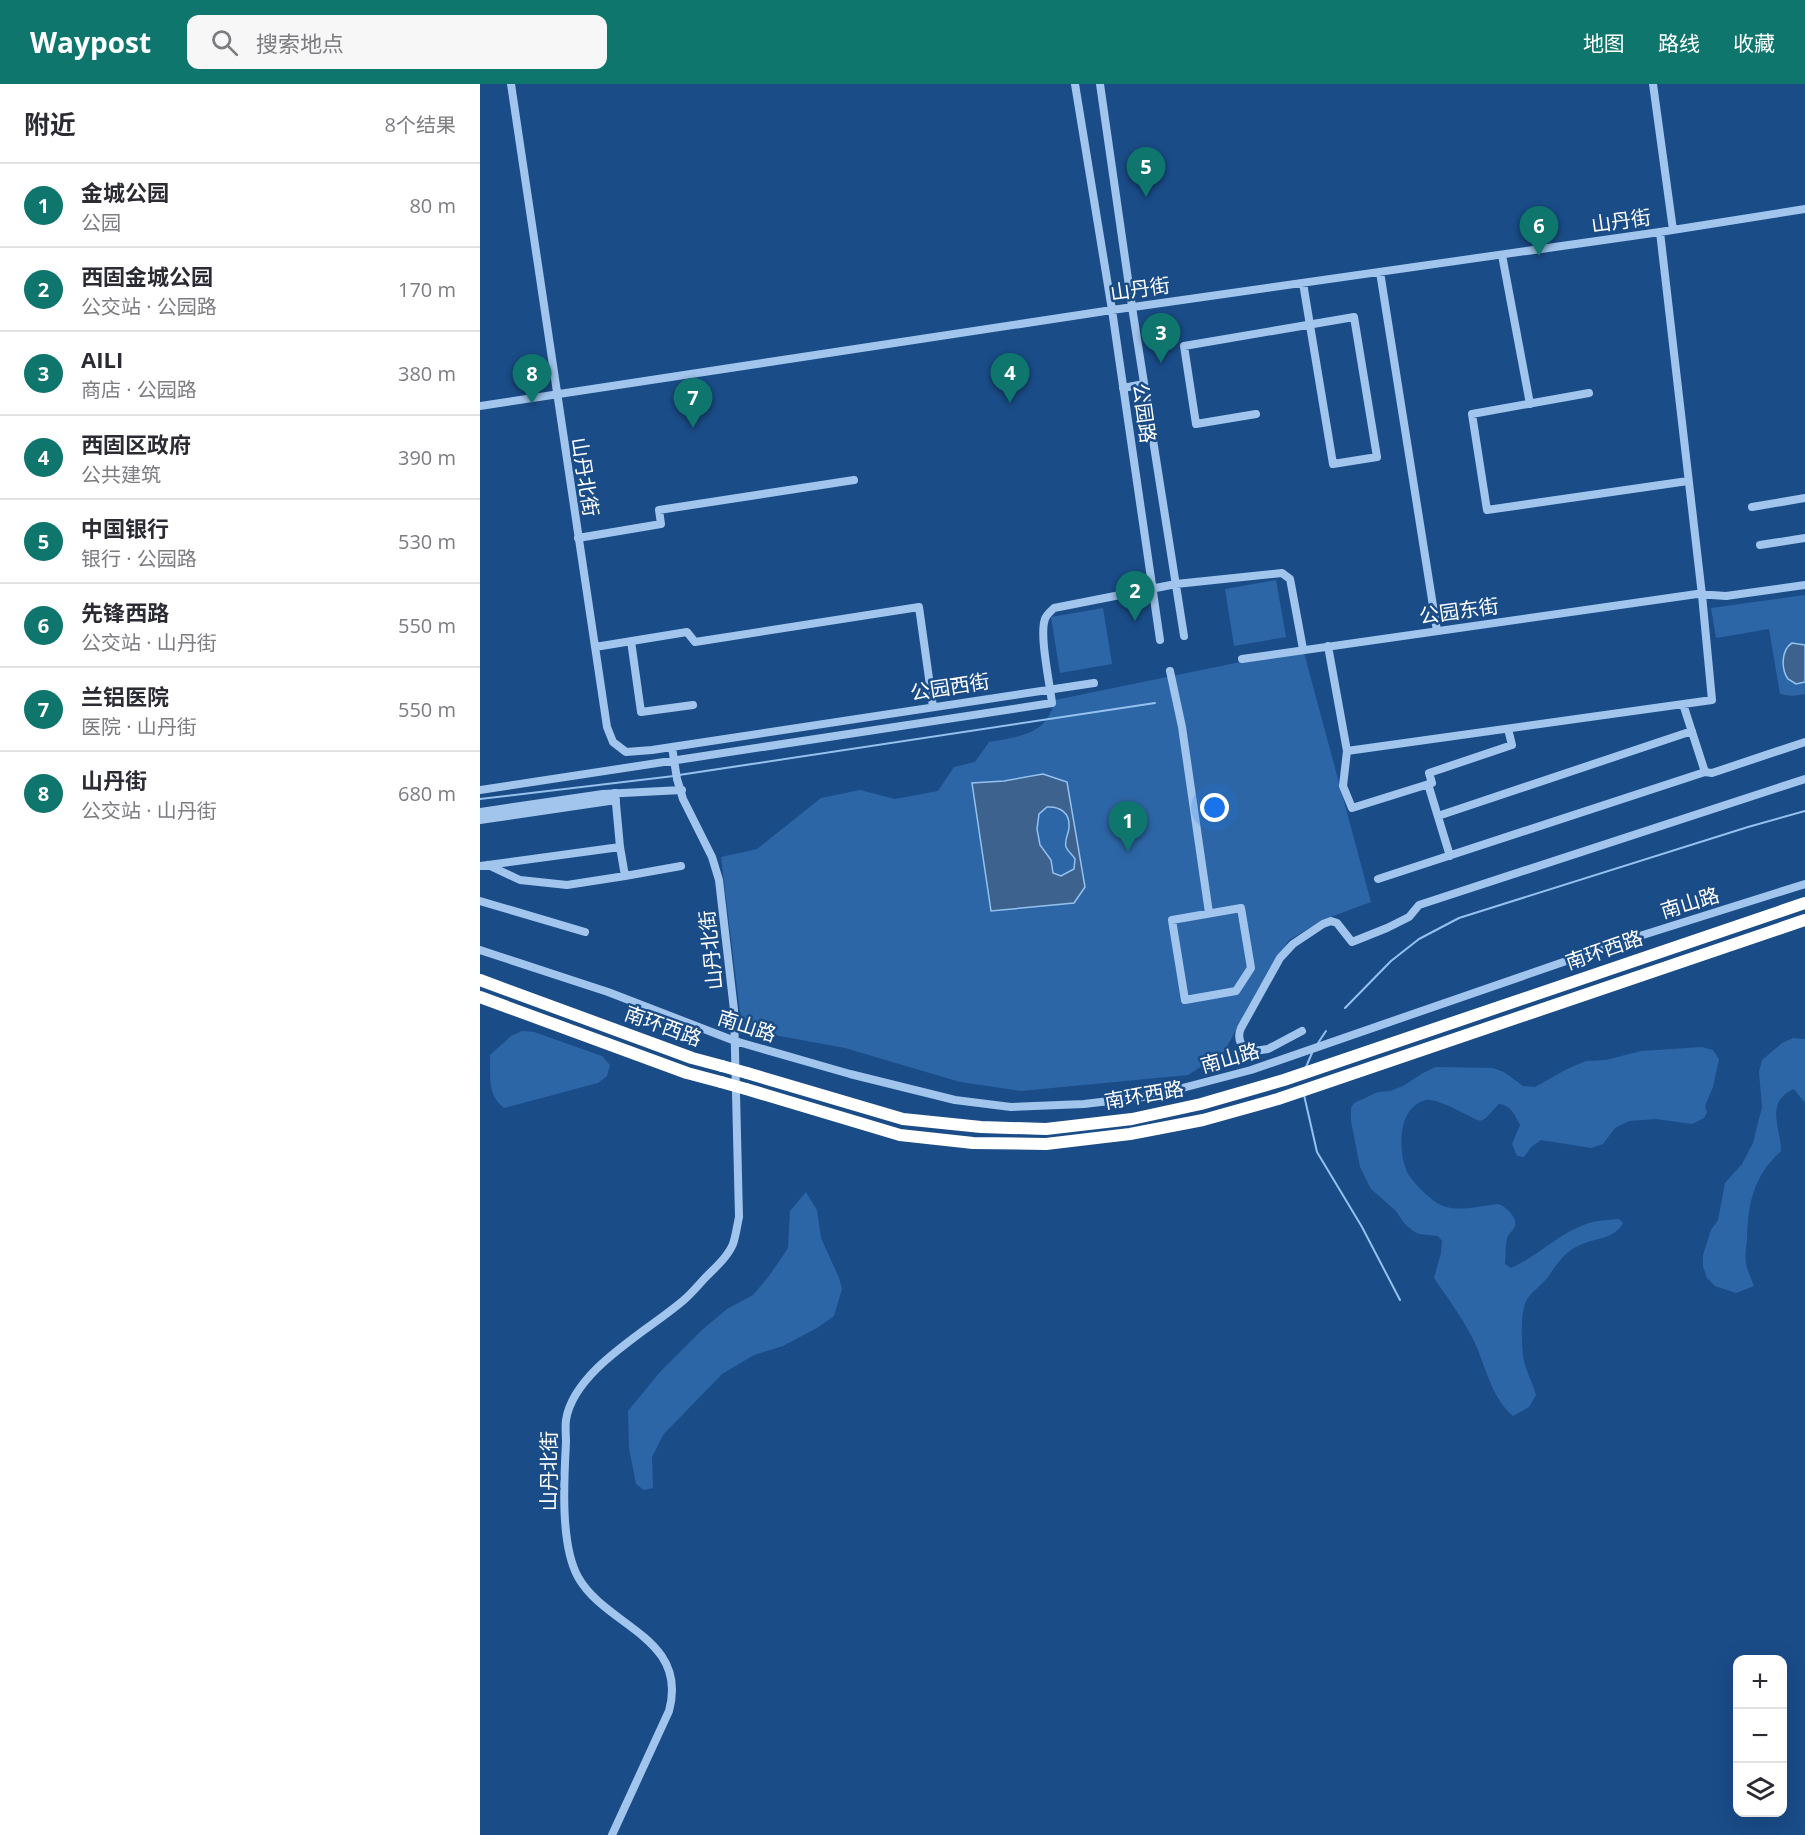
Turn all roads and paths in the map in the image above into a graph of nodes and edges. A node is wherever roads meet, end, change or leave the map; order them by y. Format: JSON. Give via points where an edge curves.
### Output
{"nodes":[{"id":1,"x":511,"y":84,"type":"edge"},
{"id":2,"x":1075,"y":84,"type":"edge"},
{"id":3,"x":1100,"y":84,"type":"edge"},
{"id":4,"x":1653,"y":84,"type":"edge"},
{"id":5,"x":1805,"y":209,"type":"edge"},
{"id":6,"x":1673,"y":230,"type":"junction"},
{"id":7,"x":1660,"y":232,"type":"junction"},
{"id":8,"x":1502,"y":255,"type":"junction"},
{"id":9,"x":1380,"y":272,"type":"junction"},
{"id":10,"x":1303,"y":283,"type":"junction"},
{"id":11,"x":1132,"y":308,"type":"junction"},
{"id":12,"x":1112,"y":310,"type":"junction"},
{"id":13,"x":1310,"y":325,"type":"junction"},
{"id":14,"x":1144,"y":384,"type":"junction"},
{"id":15,"x":1123,"y":388,"type":"junction"},
{"id":16,"x":1589,"y":393,"type":"dead end"},
{"id":17,"x":556,"y":394,"type":"junction"},
{"id":18,"x":1530,"y":404,"type":"junction"},
{"id":19,"x":480,"y":406,"type":"edge"},
{"id":20,"x":1256,"y":414,"type":"dead end"},
{"id":21,"x":854,"y":480,"type":"dead end"},
{"id":22,"x":1688,"y":481,"type":"junction"},
{"id":23,"x":1805,"y":498,"type":"edge"},
{"id":24,"x":1752,"y":507,"type":"dead end"},
{"id":25,"x":578,"y":538,"type":"junction"},
{"id":26,"x":1805,"y":538,"type":"edge"},
{"id":27,"x":1760,"y":545,"type":"dead end"},
{"id":28,"x":1176,"y":584,"type":"junction"},
{"id":29,"x":1805,"y":585,"type":"edge"},
{"id":30,"x":1153,"y":588,"type":"junction"},
{"id":31,"x":1702,"y":595,"type":"junction"},
{"id":32,"x":1437,"y":631,"type":"junction"},
{"id":33,"x":1184,"y":636,"type":"dead end"},
{"id":34,"x":1160,"y":640,"type":"dead end"},
{"id":35,"x":631,"y":641,"type":"junction"},
{"id":36,"x":1328,"y":646,"type":"junction"},
{"id":37,"x":595,"y":647,"type":"junction"},
{"id":38,"x":1303,"y":650,"type":"junction"},
{"id":39,"x":1242,"y":659,"type":"dead end"},
{"id":40,"x":1170,"y":671,"type":"dead end"},
{"id":41,"x":1094,"y":683,"type":"dead end"},
{"id":42,"x":1051,"y":688,"type":"junction"},
{"id":43,"x":1683,"y":704,"type":"junction"},
{"id":44,"x":693,"y":705,"type":"dead end"},
{"id":45,"x":933,"y":706,"type":"junction"},
{"id":46,"x":1508,"y":729,"type":"junction"},
{"id":47,"x":1692,"y":731,"type":"junction"},
{"id":48,"x":1805,"y":742,"type":"edge"},
{"id":49,"x":672,"y":747,"type":"junction"},
{"id":50,"x":1347,"y":751,"type":"junction"},
{"id":51,"x":675,"y":762,"type":"junction"},
{"id":52,"x":1705,"y":772,"type":"junction"},
{"id":53,"x":1805,"y":780,"type":"edge"},
{"id":54,"x":1428,"y":784,"type":"junction"},
{"id":55,"x":480,"y":790,"type":"edge"},
{"id":56,"x":682,"y":790,"type":"junction"},
{"id":57,"x":615,"y":796,"type":"junction"},
{"id":58,"x":480,"y":812,"type":"edge"},
{"id":59,"x":1438,"y":816,"type":"junction"},
{"id":60,"x":480,"y":820,"type":"edge"},
{"id":61,"x":620,"y":847,"type":"junction"},
{"id":62,"x":1450,"y":856,"type":"junction"},
{"id":63,"x":484,"y":866,"type":"edge"},
{"id":64,"x":681,"y":866,"type":"dead end"},
{"id":65,"x":625,"y":876,"type":"junction"},
{"id":66,"x":1377,"y":879,"type":"dead end"},
{"id":67,"x":1805,"y":884,"type":"edge"},
{"id":68,"x":480,"y":901,"type":"edge"},
{"id":69,"x":1805,"y":903,"type":"edge"},
{"id":70,"x":1209,"y":913,"type":"junction"},
{"id":71,"x":1805,"y":920,"type":"edge"},
{"id":72,"x":585,"y":932,"type":"dead end"},
{"id":73,"x":480,"y":950,"type":"edge"},
{"id":74,"x":480,"y":981,"type":"edge"},
{"id":75,"x":480,"y":997,"type":"edge"},
{"id":76,"x":1302,"y":1031,"type":"dead end"},
{"id":77,"x":735,"y":1041,"type":"junction"},
{"id":78,"x":1268,"y":1048,"type":"junction"},
{"id":79,"x":1272,"y":1063,"type":"junction"},
{"id":80,"x":612,"y":1835,"type":"edge"}],
"edges":[{"from":1,"to":17,"type":"street","name":"山丹北街"},
{"from":2,"to":12,"type":"street","name":"公园路"},
{"from":3,"to":11,"type":"street","name":"公园路"},
{"from":4,"to":6,"type":"street"},
{"from":5,"to":6,"type":"street","name":"山丹街"},
{"from":6,"to":7,"type":"street","name":"山丹街"},
{"from":7,"to":8,"type":"street","name":"山丹街"},
{"from":7,"to":22,"type":"street"},
{"from":8,"to":9,"type":"street","name":"山丹街"},
{"from":8,"to":18,"type":"street"},
{"from":9,"to":10,"type":"street","name":"山丹街"},
{"from":9,"to":32,"type":"street"},
{"from":10,"to":11,"type":"street","name":"山丹街"},
{"from":10,"to":13,"type":"street"},
{"from":11,"to":12,"type":"street","name":"山丹街"},
{"from":11,"to":14,"type":"street","name":"公园路"},
{"from":12,"to":15,"type":"street","name":"公园路"},
{"from":12,"to":17,"type":"street","name":"山丹街"},
{"from":13,"to":13,"type":"street","via":[[1333,464],[1377,457],[1354,317]]},
{"from":13,"to":20,"type":"street","via":[[1184,346],[1196,424]]},
{"from":14,"to":15,"type":"street"},
{"from":14,"to":28,"type":"street","name":"公园路"},
{"from":15,"to":30,"type":"street","name":"公园路"},
{"from":16,"to":18,"type":"street"},
{"from":17,"to":19,"type":"street","name":"山丹街"},
{"from":17,"to":25,"type":"street","name":"山丹北街"},
{"from":18,"to":22,"type":"street","via":[[1472,414],[1487,510]]},
{"from":21,"to":25,"type":"street","via":[[659,510],[661,524]]},
{"from":22,"to":31,"type":"street"},
{"from":23,"to":24,"type":"street"},
{"from":25,"to":37,"type":"street","name":"山丹北街"},
{"from":26,"to":27,"type":"street"},
{"from":28,"to":30,"type":"street"},
{"from":28,"to":33,"type":"street","name":"公园路"},
{"from":28,"to":38,"type":"street","via":[[1273,573],[1286,575],[1292,584]]},
{"from":29,"to":31,"type":"street","name":"公园东街","via":[[1726,596]]},
{"from":30,"to":34,"type":"street","name":"公园路"},
{"from":30,"to":42,"type":"street","via":[[1054,608],[1045,619],[1044,636]]},
{"from":31,"to":32,"type":"street","name":"公园东街"},
{"from":31,"to":43,"type":"street","via":[[1712,700]]},
{"from":32,"to":36,"type":"street","name":"公园东街"},
{"from":35,"to":37,"type":"street"},
{"from":35,"to":44,"type":"street","via":[[641,712]]},
{"from":35,"to":45,"type":"street","via":[[687,632],[695,642],[919,607]]},
{"from":36,"to":38,"type":"street","name":"公园东街"},
{"from":36,"to":50,"type":"street"},
{"from":37,"to":49,"type":"street","name":"山丹北街","via":[[607,727],[613,742],[626,752]]},
{"from":38,"to":39,"type":"street","name":"公园东街"},
{"from":40,"to":70,"type":"street"},
{"from":41,"to":42,"type":"street","name":"公园西街"},
{"from":42,"to":45,"type":"street","name":"公园西街"},
{"from":42,"to":51,"type":"street","via":[[1052,703]]},
{"from":43,"to":46,"type":"street"},
{"from":43,"to":47,"type":"street"},
{"from":45,"to":49,"type":"street","name":"公园西街"},
{"from":46,"to":50,"type":"street"},
{"from":46,"to":54,"type":"street","via":[[1512,745],[1429,773],[1432,783]]},
{"from":47,"to":52,"type":"street"},
{"from":47,"to":59,"type":"street"},
{"from":48,"to":52,"type":"street"},
{"from":49,"to":51,"type":"street","name":"山丹北街"},
{"from":50,"to":54,"type":"street","via":[[1343,786],[1352,808]]},
{"from":51,"to":55,"type":"street"},
{"from":51,"to":56,"type":"street","name":"山丹北街"},
{"from":52,"to":62,"type":"street"},
{"from":53,"to":78,"type":"street","via":[[1419,904],[1409,917],[1352,942],[1337,923],[1323,924],[1280,958],[1241,1028],[1239,1041],[1247,1052]]},
{"from":54,"to":59,"type":"street"},
{"from":56,"to":57,"type":"street"},
{"from":56,"to":77,"type":"street","name":"山丹北街","via":[[720,880]]},
{"from":57,"to":58,"type":"street"},
{"from":57,"to":60,"type":"street"},
{"from":57,"to":61,"type":"street"},
{"from":59,"to":62,"type":"street"},
{"from":61,"to":63,"type":"street"},
{"from":61,"to":65,"type":"street"},
{"from":62,"to":66,"type":"street"},
{"from":63,"to":65,"type":"street","via":[[520,880],[567,885]]},
{"from":64,"to":65,"type":"street"},
{"from":67,"to":79,"type":"street","name":"南山路","via":[[1627,940]]},
{"from":68,"to":72,"type":"street"},
{"from":69,"to":74,"type":"highway","name":"南环西路","bridge":true,"via":[[1284,1080],[1132,1119],[1046,1129],[903,1119],[692,1058]]},
{"from":70,"to":70,"type":"street","via":[[1172,920],[1185,1000],[1236,991],[1251,968],[1241,908]]},
{"from":71,"to":75,"type":"highway","name":"南环西路","bridge":true,"via":[[1278,1099],[1203,1120],[1131,1134],[1046,1144],[973,1143],[900,1135],[687,1072]]},
{"from":73,"to":77,"type":"street","name":"南山路","via":[[608,992]]},
{"from":76,"to":78,"type":"street"},
{"from":77,"to":79,"type":"street","name":"南山路","via":[[956,1100],[1011,1107],[1152,1096]]},
{"from":77,"to":80,"type":"street","name":"山丹北街","via":[[739,1217],[733,1244],[685,1299],[596,1368],[580,1389],[566,1419],[566,1532],[577,1575],[587,1591],[656,1648],[668,1666],[672,1688],[666,1718]]},
{"from":78,"to":79,"type":"street"}]}
